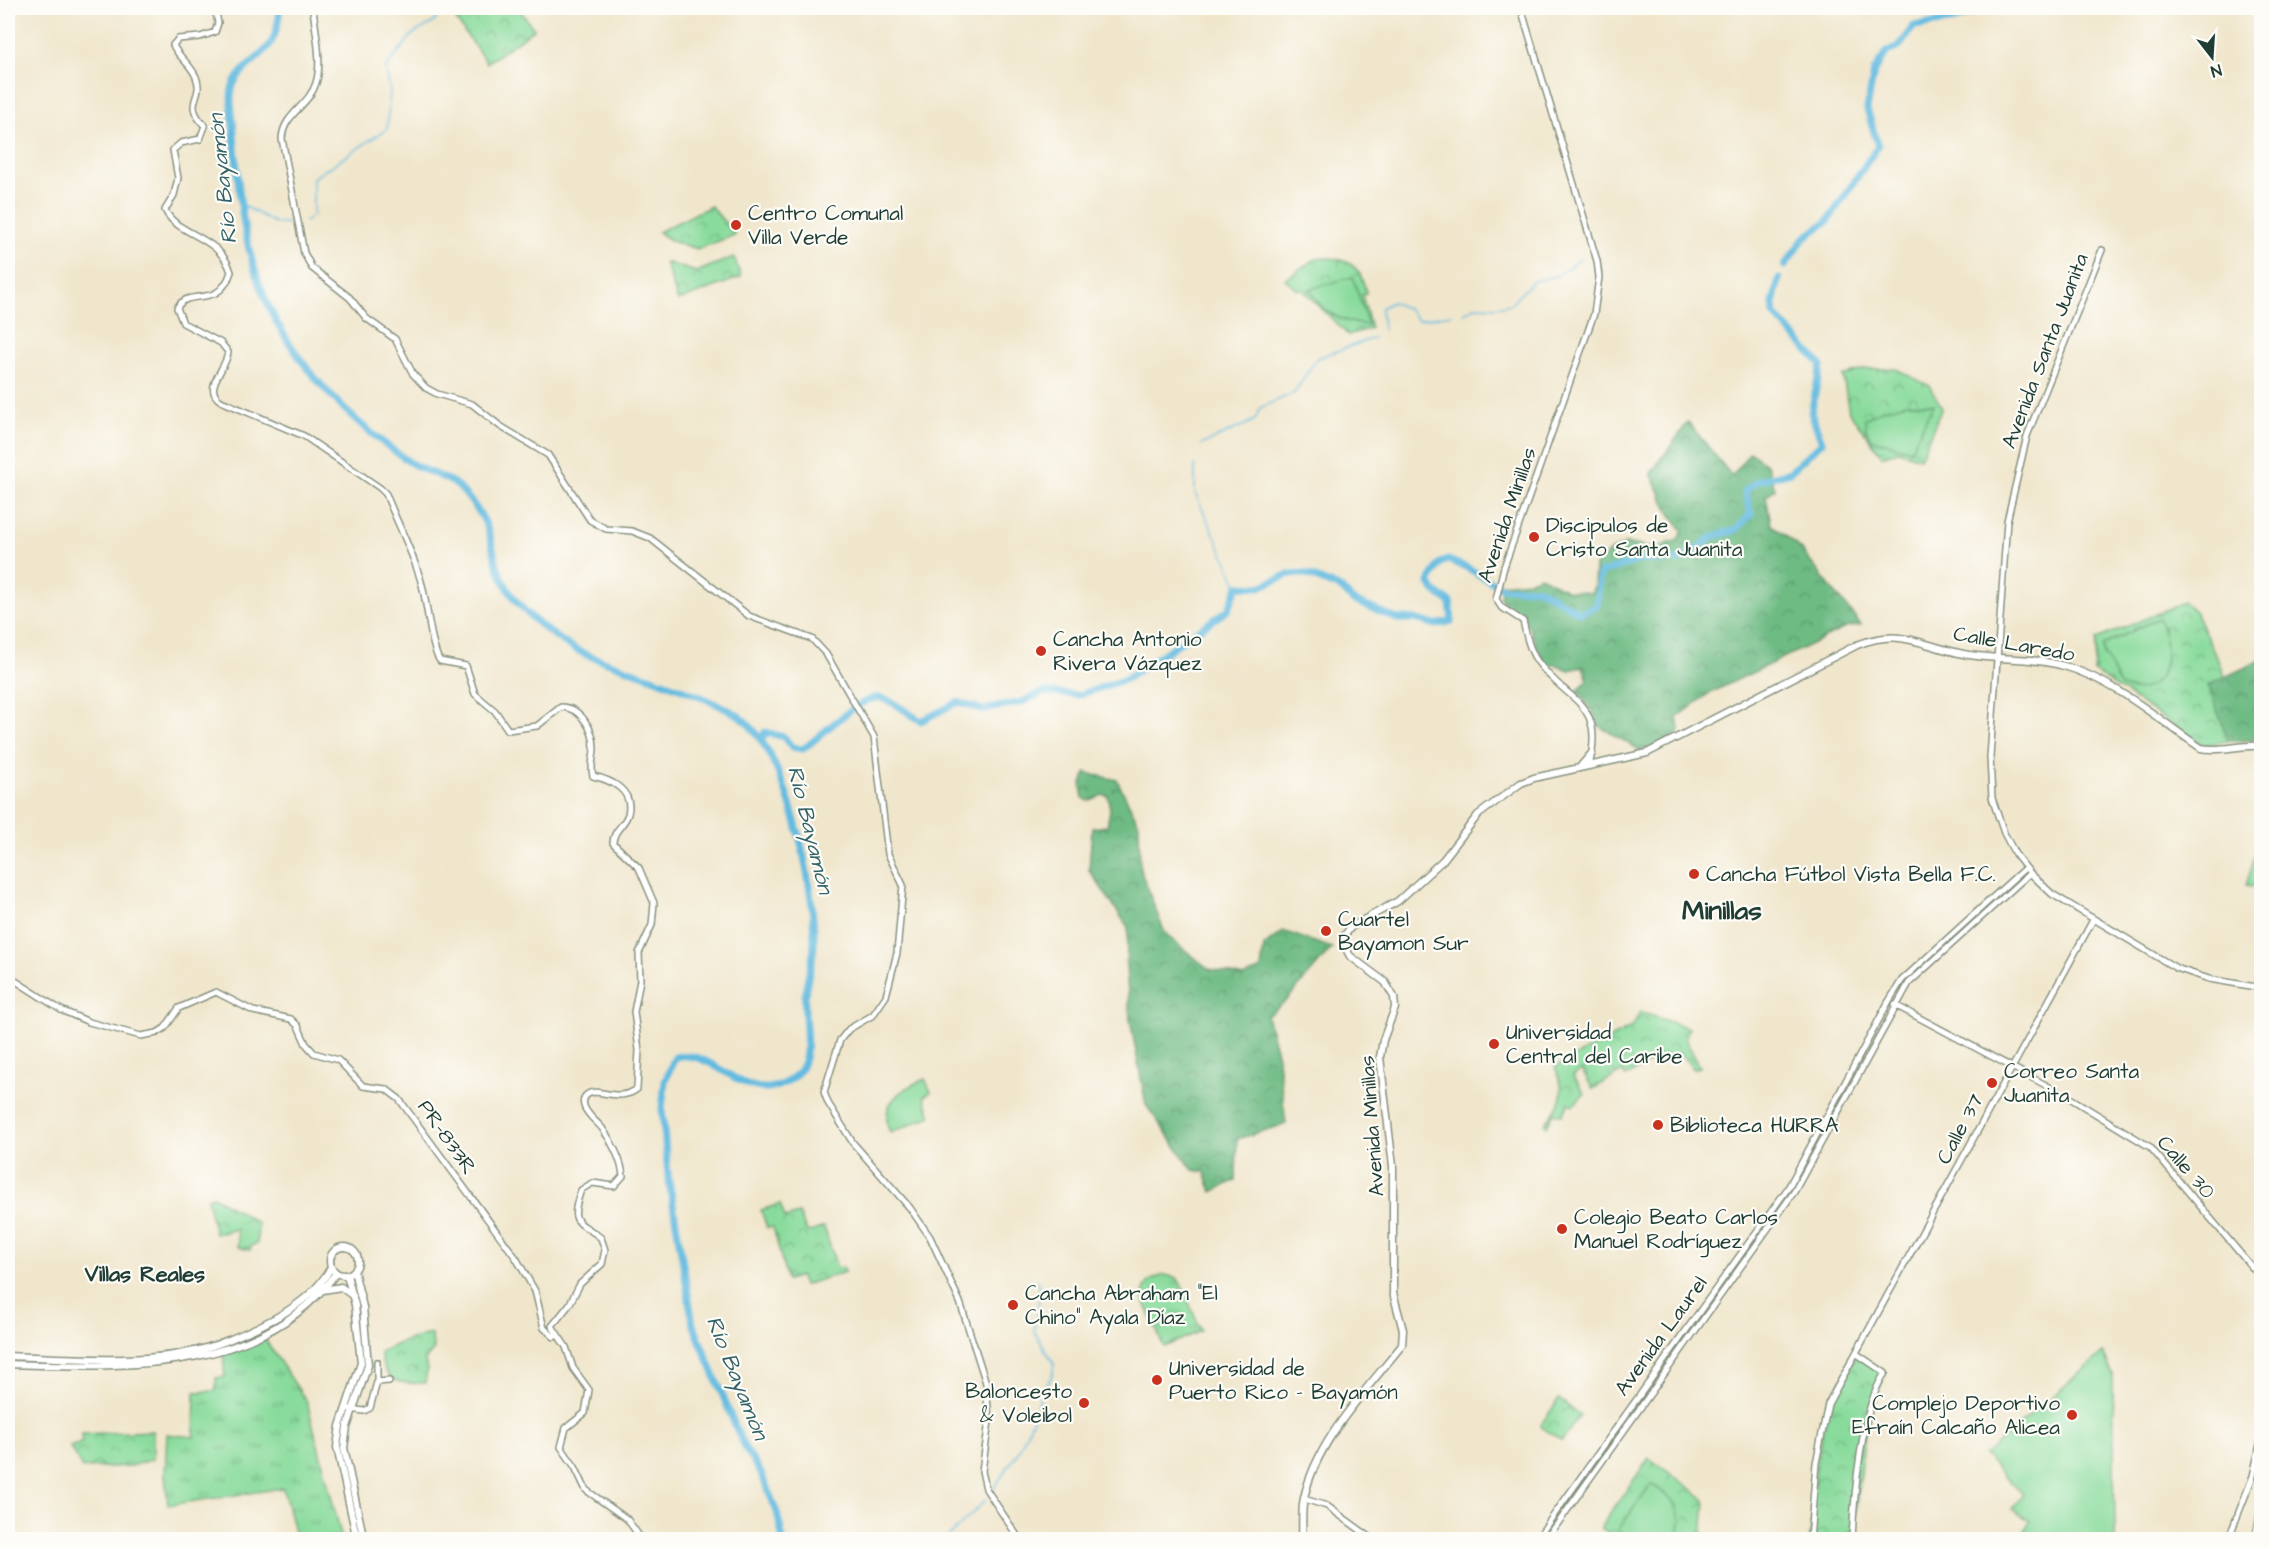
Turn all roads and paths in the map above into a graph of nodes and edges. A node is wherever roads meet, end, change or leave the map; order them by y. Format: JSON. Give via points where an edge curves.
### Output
{"nodes":[{"id":1,"x":215,"y":8,"type":"edge"},
{"id":2,"x":314,"y":8,"type":"edge"},
{"id":3,"x":1521,"y":8,"type":"edge"},
{"id":4,"x":2102,"y":250,"type":"dead end"},
{"id":5,"x":1996,"y":658,"type":"junction"},
{"id":6,"x":2262,"y":746,"type":"edge"},
{"id":7,"x":1592,"y":753,"type":"junction"},
{"id":8,"x":1589,"y":766,"type":"junction"},
{"id":9,"x":1576,"y":769,"type":"junction"},
{"id":10,"x":2025,"y":868,"type":"junction"},
{"id":11,"x":2030,"y":873,"type":"junction"},
{"id":12,"x":2093,"y":920,"type":"junction"},
{"id":13,"x":8,"y":975,"type":"edge"},
{"id":14,"x":2262,"y":988,"type":"edge"},
{"id":15,"x":1895,"y":1005,"type":"junction"},
{"id":16,"x":2012,"y":1067,"type":"junction"},
{"id":17,"x":333,"y":1270,"type":"junction"},
{"id":18,"x":350,"y":1273,"type":"junction"},
{"id":19,"x":2262,"y":1279,"type":"edge"},
{"id":20,"x":320,"y":1292,"type":"junction"},
{"id":21,"x":354,"y":1298,"type":"junction"},
{"id":22,"x":557,"y":1335,"type":"junction"},
{"id":23,"x":1857,"y":1354,"type":"junction"},
{"id":24,"x":8,"y":1356,"type":"edge"},
{"id":25,"x":377,"y":1362,"type":"dead end"},
{"id":26,"x":8,"y":1364,"type":"edge"},
{"id":27,"x":389,"y":1381,"type":"dead end"},
{"id":28,"x":377,"y":1382,"type":"junction"},
{"id":29,"x":350,"y":1409,"type":"junction"},
{"id":30,"x":2262,"y":1435,"type":"edge"},
{"id":31,"x":1304,"y":1499,"type":"junction"},
{"id":32,"x":2262,"y":1510,"type":"edge"},
{"id":33,"x":2262,"y":1533,"type":"edge"},
{"id":34,"x":357,"y":1539,"type":"edge"},
{"id":35,"x":364,"y":1539,"type":"edge"},
{"id":36,"x":642,"y":1539,"type":"edge"},
{"id":37,"x":1020,"y":1539,"type":"edge"},
{"id":38,"x":1302,"y":1539,"type":"edge"},
{"id":39,"x":1374,"y":1539,"type":"edge"},
{"id":40,"x":1536,"y":1539,"type":"edge"},
{"id":41,"x":1546,"y":1539,"type":"edge"},
{"id":42,"x":1810,"y":1539,"type":"edge"},
{"id":43,"x":1852,"y":1539,"type":"edge"},
{"id":44,"x":2228,"y":1539,"type":"edge"},
{"id":45,"x":2258,"y":1539,"type":"edge"}],
"edges":[{"from":1,"to":22,"type":"street","via":[[215,32],[178,39],[173,45],[196,77],[194,113],[205,126],[200,139],[181,143],[173,150],[178,178],[165,210],[171,219],[222,252],[231,272],[218,293],[183,301],[177,308],[183,323],[221,343],[228,352],[212,387],[214,395],[304,436],[386,494],[422,583],[434,654],[440,661],[466,666],[475,694],[495,711],[505,728],[537,726],[561,707],[575,710],[582,717],[594,747],[593,776],[624,790],[628,814],[613,843],[639,868],[654,903],[652,925],[639,953],[640,980],[634,1012],[639,1050],[637,1089],[623,1095],[589,1092],[583,1103],[603,1130],[622,1171],[622,1181],[614,1186],[592,1183],[583,1187],[580,1194],[579,1225],[601,1238],[605,1254],[602,1264],[580,1284],[553,1324]]},
{"from":2,"to":37,"type":"street","via":[[316,83],[285,123],[282,139],[304,253],[312,268],[395,339],[413,374],[426,388],[472,404],[548,455],[590,520],[606,529],[632,531],[650,538],[749,616],[812,639],[826,654],[874,737],[888,855],[903,885],[897,953],[886,996],[873,1015],[849,1029],[840,1040],[824,1092],[853,1143],[930,1237],[960,1302],[986,1383],[988,1421],[982,1471],[986,1489]]},
{"from":3,"to":7,"type":"street","name":"Avenida Minillas","via":[[1599,278],[1594,314],[1496,599],[1522,621],[1529,646],[1545,671],[1587,711],[1593,731]]},
{"from":4,"to":5,"type":"street","name":"Avenida Santa Juanita","via":[[2027,436],[2007,521]]},
{"from":5,"to":6,"type":"main road","name":"Calle Laredo","via":[[2063,665],[2102,681],[2201,748]]},
{"from":5,"to":8,"type":"main road","name":"Calle Laredo","via":[[1958,653],[1908,637],[1875,638],[1647,753]]},
{"from":5,"to":10,"type":"street","name":"Avenida Santa Juanita","via":[[1990,757],[1992,798],[2004,833]]},
{"from":7,"to":8,"type":"street","name":"Avenida Minillas"},
{"from":7,"to":9,"type":"main road"},
{"from":8,"to":9,"type":"main road","name":"Avenida Minillas"},
{"from":9,"to":31,"type":"main road","name":"Avenida Minillas","via":[[1521,783],[1478,815],[1443,860],[1398,901],[1351,927],[1344,936],[1342,943],[1350,956],[1384,982],[1394,997],[1395,1008],[1380,1057],[1393,1166],[1394,1293],[1404,1336],[1402,1345],[1317,1459]]},
{"from":10,"to":11,"type":"street","name":"Avenida Santa Juanita"},
{"from":10,"to":40,"type":"street","name":"Avenida Laurel","via":[[1902,980],[1788,1188]]},
{"from":11,"to":12,"type":"street","name":"Avenida Santa Juanita","via":[[2052,894]]},
{"from":11,"to":15,"type":"street","name":"Avenida Laurel","via":[[1925,968]]},
{"from":12,"to":14,"type":"street","name":"Avenida Santa Juanita","via":[[2176,968],[2209,979]]},
{"from":12,"to":16,"type":"street","name":"Calle 37"},
{"from":13,"to":22,"type":"street","name":"PR-833R","number":"PR-833R","via":[[61,1010],[141,1036],[157,1033],[179,1008],[216,992],[253,1011],[291,1019],[314,1053],[338,1060],[363,1086],[392,1092],[415,1117],[516,1258],[535,1291],[544,1328],[554,1337]]},
{"from":15,"to":16,"type":"street","name":"Calle 30"},
{"from":15,"to":41,"type":"street","name":"Avenida Laurel","via":[[1794,1192]]},
{"from":16,"to":19,"type":"street","name":"Calle 30","via":[[2150,1147]]},
{"from":16,"to":23,"type":"street","name":"Calle 37"},
{"from":17,"to":18,"type":"main road"},
{"from":17,"to":18,"type":"main road","via":[[331,1254],[345,1247],[357,1258]]},
{"from":17,"to":20,"type":"main road"},
{"from":17,"to":24,"type":"main road","via":[[285,1312],[206,1348],[181,1354],[101,1359]]},
{"from":18,"to":21,"type":"main road"},
{"from":18,"to":29,"type":"main road","via":[[362,1301],[368,1357],[367,1372]]},
{"from":20,"to":21,"type":"main road","via":[[340,1287],[349,1290]]},
{"from":20,"to":26,"type":"main road","via":[[260,1334],[189,1359],[101,1366]]},
{"from":21,"to":29,"type":"main road","via":[[361,1356]]},
{"from":22,"to":36,"type":"street","via":[[589,1390],[585,1413],[566,1428],[561,1447],[586,1490],[627,1519]]},
{"from":23,"to":42,"type":"street","name":"Calle 37","via":[[1828,1404],[1821,1432]]},
{"from":23,"to":43,"type":"street","via":[[1885,1373],[1866,1423]]},
{"from":25,"to":28,"type":"street"},
{"from":27,"to":28,"type":"street"},
{"from":28,"to":29,"type":"street","via":[[370,1408]]},
{"from":29,"to":34,"type":"main road","via":[[340,1426],[337,1447]]},
{"from":29,"to":35,"type":"main road","via":[[344,1448]]},
{"from":30,"to":44,"type":"street","via":[[2253,1476]]},
{"from":31,"to":38,"type":"main road","name":"Avenida Minillas"},
{"from":31,"to":39,"type":"street","via":[[1327,1506]]},
{"from":32,"to":45,"type":"highway"},
{"from":33,"to":45,"type":"highway"}]}
